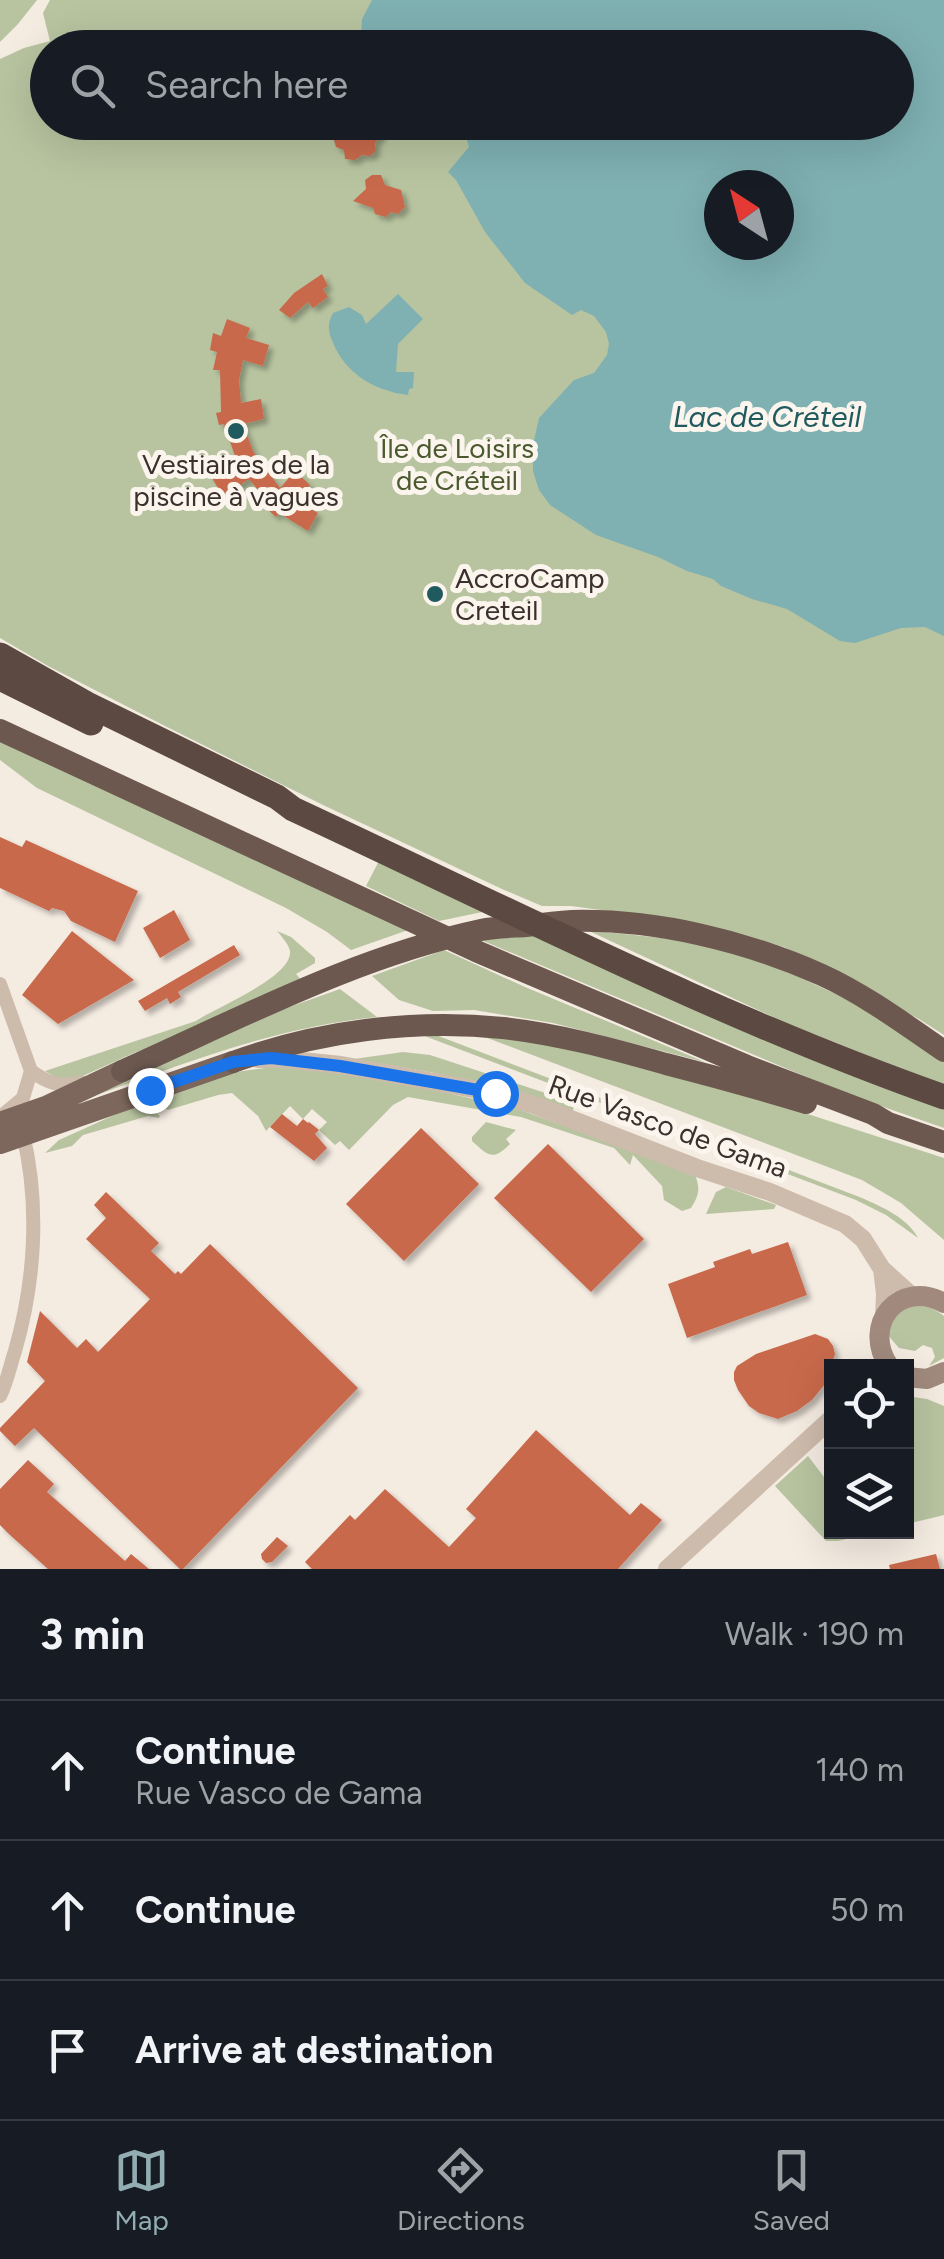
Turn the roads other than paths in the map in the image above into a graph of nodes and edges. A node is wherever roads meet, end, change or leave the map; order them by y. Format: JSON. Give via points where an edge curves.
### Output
{"nodes":[{"id":1,"x":0,"y":656,"type":"edge"},
{"id":2,"x":0,"y":678,"type":"edge"},
{"id":3,"x":0,"y":716,"type":"edge"},
{"id":4,"x":0,"y":730,"type":"edge"},
{"id":5,"x":293,"y":810,"type":"junction"},
{"id":6,"x":340,"y":886,"type":"junction"},
{"id":7,"x":0,"y":984,"type":"edge"},
{"id":8,"x":944,"y":1051,"type":"edge"},
{"id":9,"x":233,"y":1062,"type":"junction"},
{"id":10,"x":30,"y":1071,"type":"junction"},
{"id":11,"x":122,"y":1072,"type":"junction"},
{"id":12,"x":944,"y":1097,"type":"edge"},
{"id":13,"x":0,"y":1120,"type":"edge"},
{"id":14,"x":888,"y":1123,"type":"junction"},
{"id":15,"x":23,"y":1134,"type":"junction"},
{"id":16,"x":944,"y":1142,"type":"edge"},
{"id":17,"x":0,"y":1143,"type":"edge"},
{"id":18,"x":882,"y":1268,"type":"junction"},
{"id":19,"x":912,"y":1296,"type":"junction"},
{"id":20,"x":941,"y":1299,"type":"edge"},
{"id":21,"x":884,"y":1317,"type":"junction"},
{"id":22,"x":885,"y":1359,"type":"edge"},
{"id":23,"x":944,"y":1372,"type":"edge"},
{"id":24,"x":914,"y":1378,"type":"edge"},
{"id":25,"x":0,"y":1396,"type":"edge"},
{"id":26,"x":824,"y":1425,"type":"edge"},
{"id":27,"x":668,"y":1569,"type":"edge"}],
"edges":[{"from":1,"to":5,"type":"highway"},
{"from":2,"to":5,"type":"highway"},
{"from":3,"to":6,"type":"highway"},
{"from":4,"to":6,"type":"highway"},
{"from":5,"to":12,"type":"highway","via":[[608,958]]},
{"from":6,"to":14,"type":"highway","via":[[476,951]]},
{"from":7,"to":10,"type":"street"},
{"from":8,"to":11,"type":"highway","via":[[825,976],[768,954],[694,934],[572,921],[484,930],[402,951]]},
{"from":9,"to":14,"type":"highway","via":[[328,1035],[434,1025],[504,1028],[591,1043]]},
{"from":9,"to":15,"type":"main road"},
{"from":9,"to":18,"type":"street","name":"Rue Vasco de Gama","via":[[271,1058],[340,1066],[495,1093],[844,1224]]},
{"from":10,"to":11,"type":"street","via":[[60,1086]]},
{"from":10,"to":13,"type":"street","via":[[23,1098]]},
{"from":11,"to":13,"type":"main road"},
{"from":14,"to":16,"type":"highway"},
{"from":15,"to":17,"type":"main road"},
{"from":15,"to":25,"type":"street","via":[[32,1259],[24,1321]]},
{"from":18,"to":19,"type":"street","name":"Rue Vasco de Gama"},
{"from":18,"to":21,"type":"street"},
{"from":19,"to":20,"type":"main road"},
{"from":19,"to":21,"type":"main road"},
{"from":21,"to":22,"type":"main road","via":[[879,1344]]},
{"from":23,"to":24,"type":"main road"},
{"from":26,"to":27,"type":"street"}]}
